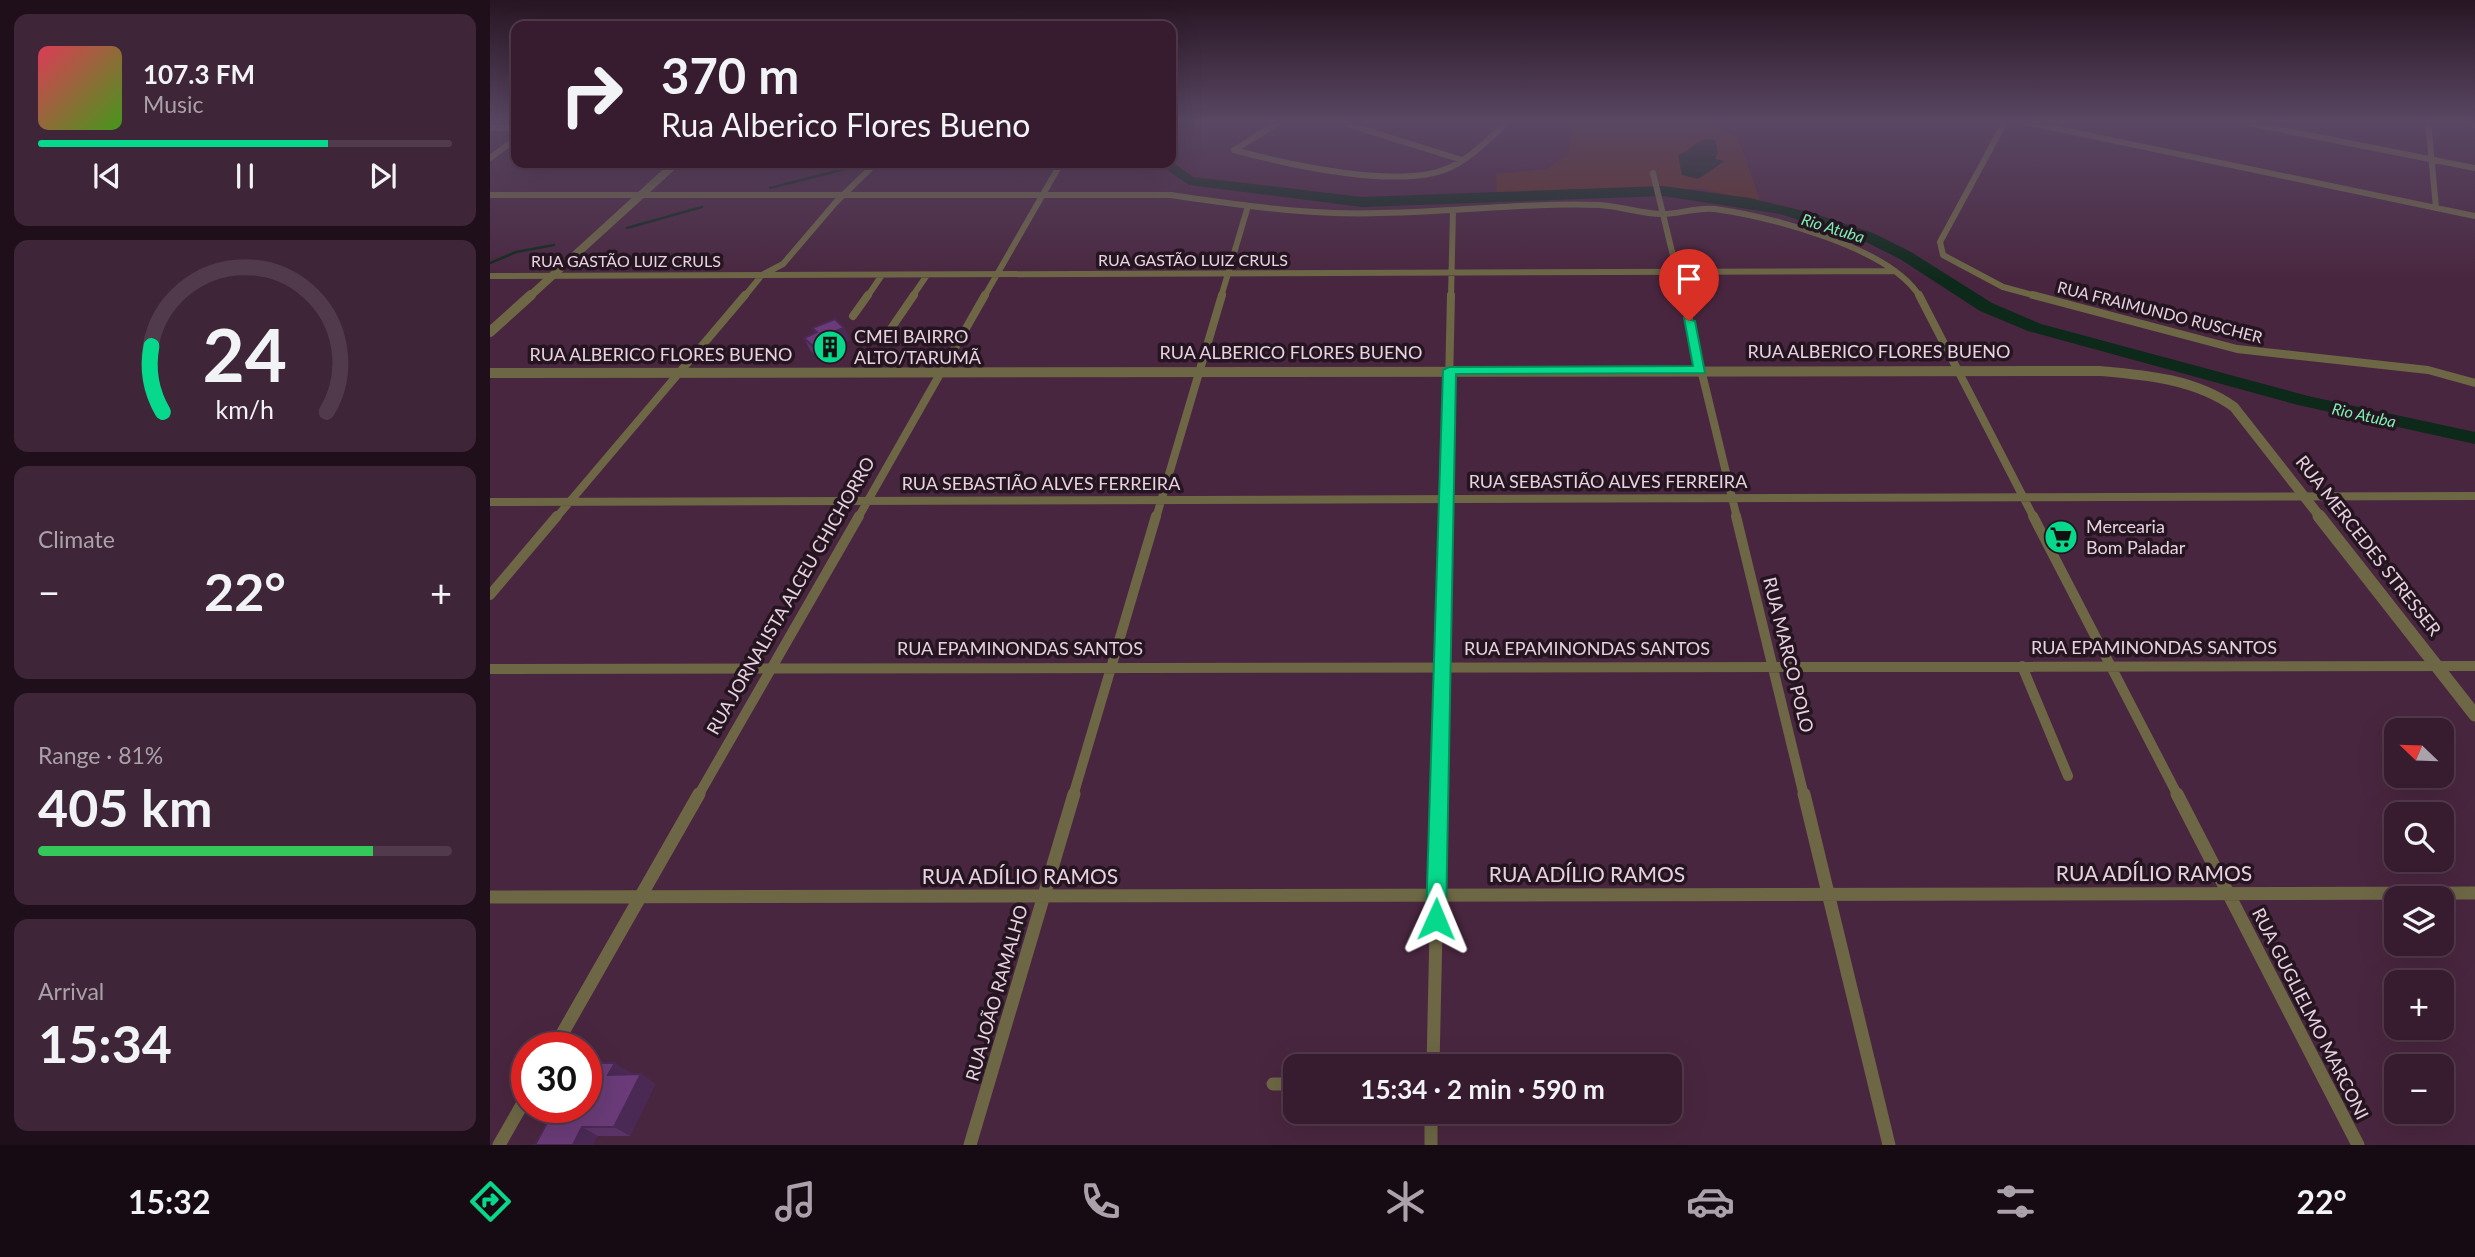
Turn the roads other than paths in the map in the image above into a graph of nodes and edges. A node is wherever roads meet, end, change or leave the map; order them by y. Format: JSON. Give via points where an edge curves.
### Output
{"nodes":[{"id":1,"x":665,"y":173,"type":"edge"},
{"id":2,"x":866,"y":173,"type":"edge"},
{"id":3,"x":1055,"y":173,"type":"edge"},
{"id":4,"x":1392,"y":173,"type":"edge"},
{"id":5,"x":1412,"y":173,"type":"edge"},
{"id":6,"x":1653,"y":173,"type":"dead end"},
{"id":7,"x":1977,"y":173,"type":"edge"},
{"id":8,"x":2271,"y":173,"type":"edge"},
{"id":9,"x":2433,"y":173,"type":"edge"},
{"id":10,"x":845,"y":194,"type":"junction"},
{"id":11,"x":490,"y":195,"type":"edge"},
{"id":12,"x":641,"y":195,"type":"junction"},
{"id":13,"x":1043,"y":195,"type":"junction"},
{"id":14,"x":1248,"y":206,"type":"junction"},
{"id":15,"x":2436,"y":208,"type":"junction"},
{"id":16,"x":1453,"y":210,"type":"junction"},
{"id":17,"x":1663,"y":214,"type":"junction"},
{"id":18,"x":2475,"y":216,"type":"edge"},
{"id":19,"x":1896,"y":271,"type":"junction"},
{"id":20,"x":1452,"y":272,"type":"junction"},
{"id":21,"x":1677,"y":272,"type":"junction"},
{"id":22,"x":1228,"y":273,"type":"junction"},
{"id":23,"x":997,"y":274,"type":"junction"},
{"id":24,"x":762,"y":275,"type":"junction"},
{"id":25,"x":882,"y":275,"type":"junction"},
{"id":26,"x":927,"y":275,"type":"junction"},
{"id":27,"x":490,"y":276,"type":"edge"},
{"id":28,"x":552,"y":276,"type":"junction"},
{"id":29,"x":853,"y":316,"type":"dead end"},
{"id":30,"x":490,"y":331,"type":"edge"},
{"id":31,"x":888,"y":333,"type":"dead end"},
{"id":32,"x":1958,"y":369,"type":"junction"},
{"id":33,"x":1449,"y":370,"type":"junction"},
{"id":34,"x":1700,"y":370,"type":"junction"},
{"id":35,"x":1199,"y":371,"type":"junction"},
{"id":36,"x":941,"y":372,"type":"junction"},
{"id":37,"x":490,"y":373,"type":"edge"},
{"id":38,"x":679,"y":373,"type":"junction"},
{"id":39,"x":2475,"y":383,"type":"edge"},
{"id":40,"x":2229,"y":402,"type":"joint"},
{"id":41,"x":2305,"y":496,"type":"junction"},
{"id":42,"x":2475,"y":496,"type":"edge"},
{"id":43,"x":2024,"y":497,"type":"junction"},
{"id":44,"x":1732,"y":498,"type":"junction"},
{"id":45,"x":1161,"y":499,"type":"junction"},
{"id":46,"x":1446,"y":499,"type":"junction"},
{"id":47,"x":868,"y":500,"type":"junction"},
{"id":48,"x":570,"y":501,"type":"junction"},
{"id":49,"x":490,"y":502,"type":"edge"},
{"id":50,"x":490,"y":595,"type":"edge"},
{"id":51,"x":1773,"y":666,"type":"junction"},
{"id":52,"x":2022,"y":666,"type":"junction"},
{"id":53,"x":2111,"y":666,"type":"junction"},
{"id":54,"x":2437,"y":666,"type":"junction"},
{"id":55,"x":2475,"y":666,"type":"edge"},
{"id":56,"x":772,"y":667,"type":"junction"},
{"id":57,"x":1111,"y":667,"type":"junction"},
{"id":58,"x":1442,"y":667,"type":"junction"},
{"id":59,"x":490,"y":669,"type":"edge"},
{"id":60,"x":2475,"y":715,"type":"edge"},
{"id":61,"x":2068,"y":776,"type":"dead end"},
{"id":62,"x":2228,"y":893,"type":"junction"},
{"id":63,"x":2475,"y":893,"type":"edge"},
{"id":64,"x":1828,"y":894,"type":"junction"},
{"id":65,"x":1437,"y":895,"type":"junction"},
{"id":66,"x":1044,"y":896,"type":"junction"},
{"id":67,"x":490,"y":897,"type":"edge"},
{"id":68,"x":641,"y":897,"type":"junction"},
{"id":69,"x":563,"y":1032,"type":"edge"},
{"id":70,"x":1433,"y":1054,"type":"edge"},
{"id":71,"x":1273,"y":1084,"type":"dead end"},
{"id":72,"x":1283,"y":1084,"type":"edge"},
{"id":73,"x":512,"y":1123,"type":"edge"},
{"id":74,"x":1432,"y":1124,"type":"edge"},
{"id":75,"x":499,"y":1145,"type":"edge"},
{"id":76,"x":970,"y":1145,"type":"edge"},
{"id":77,"x":1431,"y":1145,"type":"edge"},
{"id":78,"x":1889,"y":1145,"type":"edge"},
{"id":79,"x":2358,"y":1145,"type":"edge"}],
"edges":[{"from":1,"to":12,"type":"street"},
{"from":2,"to":10,"type":"street"},
{"from":3,"to":13,"type":"street","name":"RUA JORNALISTA ALCEU CHICHORRO"},
{"from":4,"to":5,"type":"street"},
{"from":6,"to":17,"type":"street","name":"RUA MARCO POLO"},
{"from":7,"to":39,"type":"street","name":"RUA FRAIMUNDO RUSCHER","via":[[1940,242],[1943,255],[1992,282],[2237,348],[2419,369]]},
{"from":8,"to":15,"type":"street"},
{"from":9,"to":15,"type":"street"},
{"from":10,"to":12,"type":"street","name":"RUA GUGLIELMO MARCONI"},
{"from":10,"to":13,"type":"street","name":"RUA GUGLIELMO MARCONI"},
{"from":10,"to":24,"type":"street","via":[[783,264]]},
{"from":11,"to":12,"type":"street","name":"RUA GUGLIELMO MARCONI"},
{"from":12,"to":28,"type":"street"},
{"from":13,"to":14,"type":"street","name":"RUA GUGLIELMO MARCONI","via":[[1181,195]]},
{"from":13,"to":23,"type":"street","name":"RUA JORNALISTA ALCEU CHICHORRO"},
{"from":14,"to":16,"type":"street","name":"RUA GUGLIELMO MARCONI","via":[[1335,213]]},
{"from":14,"to":22,"type":"street","name":"RUA JOÃO RAMALHO"},
{"from":15,"to":18,"type":"street"},
{"from":16,"to":17,"type":"street","name":"RUA GUGLIELMO MARCONI","via":[[1613,205]]},
{"from":16,"to":20,"type":"street"},
{"from":17,"to":19,"type":"street","name":"RUA GUGLIELMO MARCONI","via":[[1698,208],[1747,215],[1850,245]]},
{"from":17,"to":21,"type":"street","name":"RUA MARCO POLO"},
{"from":19,"to":21,"type":"street","name":"RUA GASTÃO LUIZ CRULS"},
{"from":19,"to":32,"type":"street","name":"RUA GUGLIELMO MARCONI","via":[[1914,286]]},
{"from":20,"to":21,"type":"street","name":"RUA GASTÃO LUIZ CRULS"},
{"from":20,"to":22,"type":"street","name":"RUA GASTÃO LUIZ CRULS"},
{"from":20,"to":33,"type":"street"},
{"from":21,"to":34,"type":"street","name":"RUA MARCO POLO"},
{"from":22,"to":23,"type":"street","name":"RUA GASTÃO LUIZ CRULS"},
{"from":22,"to":35,"type":"street","name":"RUA JOÃO RAMALHO"},
{"from":23,"to":26,"type":"street","name":"RUA GASTÃO LUIZ CRULS"},
{"from":23,"to":36,"type":"street","name":"RUA JORNALISTA ALCEU CHICHORRO"},
{"from":24,"to":25,"type":"street","name":"RUA GASTÃO LUIZ CRULS"},
{"from":24,"to":28,"type":"street","name":"RUA GASTÃO LUIZ CRULS"},
{"from":24,"to":38,"type":"street"},
{"from":25,"to":26,"type":"street","name":"RUA GASTÃO LUIZ CRULS"},
{"from":25,"to":29,"type":"street"},
{"from":26,"to":31,"type":"street"},
{"from":27,"to":28,"type":"street","name":"RUA GASTÃO LUIZ CRULS"},
{"from":28,"to":30,"type":"street"},
{"from":32,"to":34,"type":"street","name":"RUA ALBERICO FLORES BUENO"},
{"from":32,"to":40,"type":"street","name":"RUA ALBERICO FLORES BUENO","via":[[2133,372]]},
{"from":32,"to":43,"type":"street","name":"RUA GUGLIELMO MARCONI"},
{"from":33,"to":34,"type":"street","name":"RUA ALBERICO FLORES BUENO"},
{"from":33,"to":35,"type":"street","name":"RUA ALBERICO FLORES BUENO"},
{"from":33,"to":46,"type":"street"},
{"from":34,"to":44,"type":"street","name":"RUA MARCO POLO"},
{"from":35,"to":36,"type":"street","name":"RUA ALBERICO FLORES BUENO"},
{"from":35,"to":45,"type":"street","name":"RUA JOÃO RAMALHO"},
{"from":36,"to":38,"type":"street","name":"RUA ALBERICO FLORES BUENO"},
{"from":36,"to":47,"type":"street","name":"RUA JORNALISTA ALCEU CHICHORRO"},
{"from":37,"to":38,"type":"street","name":"RUA ALBERICO FLORES BUENO"},
{"from":38,"to":48,"type":"street"},
{"from":40,"to":41,"type":"street","name":"RUA MERCEDES STRESSER"},
{"from":41,"to":42,"type":"street","name":"RUA SEBASTIÃO ALVES FERREIRA"},
{"from":41,"to":43,"type":"street","name":"RUA SEBASTIÃO ALVES FERREIRA"},
{"from":41,"to":54,"type":"street","name":"RUA MERCEDES STRESSER"},
{"from":43,"to":44,"type":"street","name":"RUA SEBASTIÃO ALVES FERREIRA"},
{"from":43,"to":53,"type":"street","name":"RUA GUGLIELMO MARCONI"},
{"from":44,"to":46,"type":"street","name":"RUA SEBASTIÃO ALVES FERREIRA"},
{"from":44,"to":51,"type":"street","name":"RUA MARCO POLO"},
{"from":45,"to":46,"type":"street","name":"RUA SEBASTIÃO ALVES FERREIRA"},
{"from":45,"to":47,"type":"street","name":"RUA SEBASTIÃO ALVES FERREIRA"},
{"from":45,"to":57,"type":"street","name":"RUA JOÃO RAMALHO"},
{"from":46,"to":58,"type":"street"},
{"from":47,"to":48,"type":"street","name":"RUA SEBASTIÃO ALVES FERREIRA"},
{"from":47,"to":56,"type":"street","name":"RUA JORNALISTA ALCEU CHICHORRO"},
{"from":48,"to":49,"type":"street","name":"RUA SEBASTIÃO ALVES FERREIRA"},
{"from":48,"to":50,"type":"street"},
{"from":51,"to":52,"type":"street","name":"RUA EPAMINONDAS SANTOS"},
{"from":51,"to":58,"type":"street","name":"RUA EPAMINONDAS SANTOS"},
{"from":51,"to":64,"type":"street","name":"RUA MARCO POLO"},
{"from":52,"to":53,"type":"street","name":"RUA EPAMINONDAS SANTOS"},
{"from":52,"to":61,"type":"street"},
{"from":53,"to":54,"type":"street","name":"RUA EPAMINONDAS SANTOS"},
{"from":53,"to":62,"type":"street","name":"RUA GUGLIELMO MARCONI"},
{"from":54,"to":55,"type":"street","name":"RUA EPAMINONDAS SANTOS"},
{"from":54,"to":60,"type":"street","name":"RUA MERCEDES STRESSER"},
{"from":56,"to":57,"type":"street","name":"RUA EPAMINONDAS SANTOS"},
{"from":56,"to":59,"type":"street","name":"RUA EPAMINONDAS SANTOS"},
{"from":56,"to":68,"type":"street","name":"RUA JORNALISTA ALCEU CHICHORRO"},
{"from":57,"to":58,"type":"street","name":"RUA EPAMINONDAS SANTOS"},
{"from":57,"to":66,"type":"street","name":"RUA JOÃO RAMALHO"},
{"from":58,"to":65,"type":"street"},
{"from":62,"to":63,"type":"street","name":"RUA ADÍLIO RAMOS"},
{"from":62,"to":64,"type":"street","name":"RUA ADÍLIO RAMOS"},
{"from":62,"to":79,"type":"street","name":"RUA GUGLIELMO MARCONI"},
{"from":64,"to":65,"type":"street","name":"RUA ADÍLIO RAMOS"},
{"from":64,"to":78,"type":"street","name":"RUA MARCO POLO"},
{"from":65,"to":66,"type":"street","name":"RUA ADÍLIO RAMOS"},
{"from":65,"to":70,"type":"street"},
{"from":66,"to":68,"type":"street","name":"RUA ADÍLIO RAMOS"},
{"from":66,"to":76,"type":"street","name":"RUA JOÃO RAMALHO"},
{"from":67,"to":68,"type":"street","name":"RUA ADÍLIO RAMOS"},
{"from":68,"to":69,"type":"street","name":"RUA JORNALISTA ALCEU CHICHORRO"},
{"from":71,"to":72,"type":"street"},
{"from":73,"to":75,"type":"street"},
{"from":74,"to":77,"type":"street"}]}
